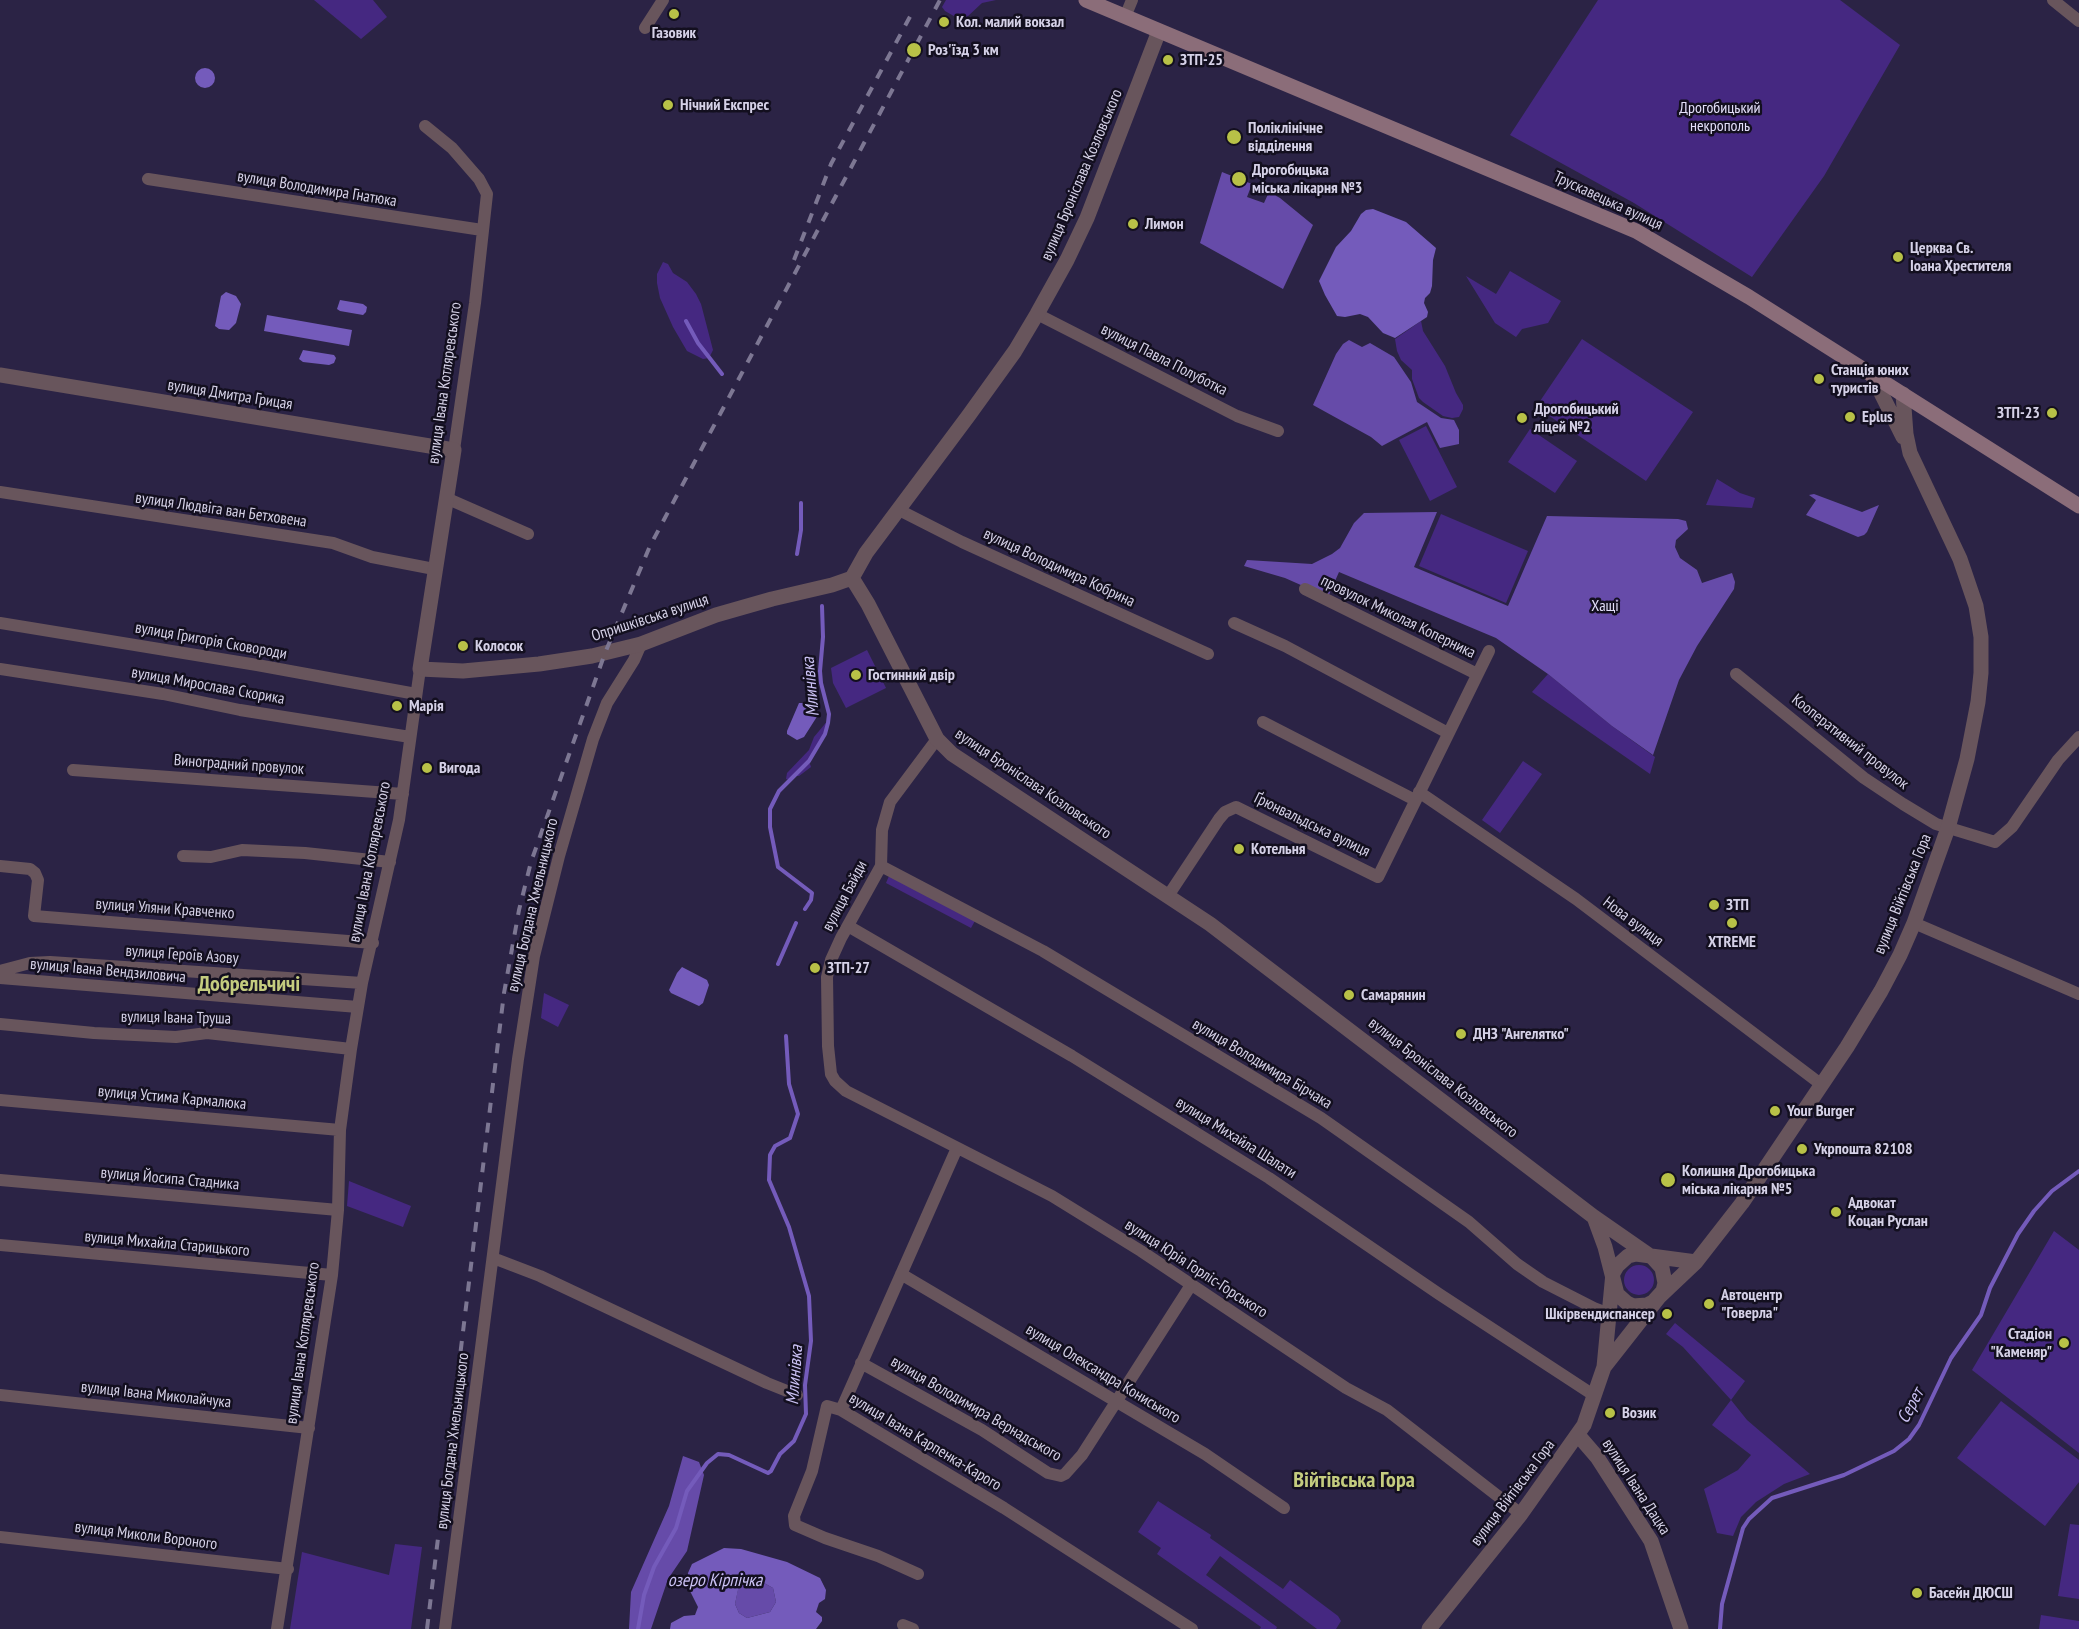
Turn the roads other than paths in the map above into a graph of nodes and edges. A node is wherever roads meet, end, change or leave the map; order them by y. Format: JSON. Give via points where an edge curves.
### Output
{"nodes":[{"id":1,"x":663,"y":0,"type":"edge"},
{"id":2,"x":1086,"y":0,"type":"edge"},
{"id":3,"x":1132,"y":0,"type":"edge"},
{"id":4,"x":2053,"y":0,"type":"edge"},
{"id":5,"x":1125,"y":17,"type":"junction"},
{"id":6,"x":2079,"y":21,"type":"edge"},
{"id":7,"x":645,"y":28,"type":"dead end"},
{"id":8,"x":1160,"y":32,"type":"junction"},
{"id":9,"x":424,"y":126,"type":"dead end"},
{"id":10,"x":148,"y":179,"type":"dead end"},
{"id":11,"x":482,"y":230,"type":"junction"},
{"id":12,"x":1037,"y":315,"type":"junction"},
{"id":13,"x":0,"y":375,"type":"edge"},
{"id":14,"x":1872,"y":375,"type":"junction"},
{"id":15,"x":1903,"y":394,"type":"junction"},
{"id":16,"x":1923,"y":407,"type":"junction"},
{"id":17,"x":1278,"y":430,"type":"dead end"},
{"id":18,"x":1907,"y":441,"type":"junction"},
{"id":19,"x":454,"y":450,"type":"junction"},
{"id":20,"x":0,"y":492,"type":"edge"},
{"id":21,"x":446,"y":498,"type":"junction"},
{"id":22,"x":2079,"y":506,"type":"edge"},
{"id":23,"x":899,"y":510,"type":"junction"},
{"id":24,"x":528,"y":534,"type":"dead end"},
{"id":25,"x":434,"y":569,"type":"junction"},
{"id":26,"x":852,"y":578,"type":"junction"},
{"id":27,"x":1305,"y":589,"type":"dead end"},
{"id":28,"x":0,"y":623,"type":"edge"},
{"id":29,"x":1234,"y":623,"type":"dead end"},
{"id":30,"x":641,"y":644,"type":"junction"},
{"id":31,"x":1489,"y":651,"type":"dead end"},
{"id":32,"x":1208,"y":654,"type":"dead end"},
{"id":33,"x":0,"y":669,"type":"edge"},
{"id":34,"x":420,"y":669,"type":"junction"},
{"id":35,"x":1477,"y":674,"type":"junction"},
{"id":36,"x":1736,"y":674,"type":"dead end"},
{"id":37,"x":416,"y":694,"type":"junction"},
{"id":38,"x":1263,"y":722,"type":"dead end"},
{"id":39,"x":1448,"y":733,"type":"junction"},
{"id":40,"x":410,"y":737,"type":"junction"},
{"id":41,"x":2079,"y":737,"type":"edge"},
{"id":42,"x":937,"y":740,"type":"junction"},
{"id":43,"x":73,"y":770,"type":"dead end"},
{"id":44,"x":403,"y":794,"type":"junction"},
{"id":45,"x":1417,"y":796,"type":"junction"},
{"id":46,"x":1948,"y":828,"type":"junction"},
{"id":47,"x":183,"y":856,"type":"dead end"},
{"id":48,"x":390,"y":862,"type":"junction"},
{"id":49,"x":0,"y":866,"type":"edge"},
{"id":50,"x":881,"y":866,"type":"junction"},
{"id":51,"x":1168,"y":896,"type":"junction"},
{"id":52,"x":1914,"y":923,"type":"junction"},
{"id":53,"x":848,"y":926,"type":"junction"},
{"id":54,"x":373,"y":942,"type":"junction"},
{"id":55,"x":0,"y":971,"type":"edge"},
{"id":56,"x":0,"y":978,"type":"edge"},
{"id":57,"x":363,"y":983,"type":"junction"},
{"id":58,"x":2079,"y":994,"type":"edge"},
{"id":59,"x":358,"y":1007,"type":"junction"},
{"id":60,"x":0,"y":1024,"type":"edge"},
{"id":61,"x":351,"y":1049,"type":"junction"},
{"id":62,"x":835,"y":1081,"type":"joint"},
{"id":63,"x":1822,"y":1085,"type":"junction"},
{"id":64,"x":0,"y":1100,"type":"edge"},
{"id":65,"x":340,"y":1130,"type":"junction"},
{"id":66,"x":957,"y":1148,"type":"junction"},
{"id":67,"x":0,"y":1180,"type":"edge"},
{"id":68,"x":338,"y":1210,"type":"junction"},
{"id":69,"x":1594,"y":1217,"type":"junction"},
{"id":70,"x":0,"y":1245,"type":"edge"},
{"id":71,"x":1648,"y":1255,"type":"junction"},
{"id":72,"x":493,"y":1258,"type":"junction"},
{"id":73,"x":1696,"y":1262,"type":"junction"},
{"id":74,"x":901,"y":1274,"type":"junction"},
{"id":75,"x":332,"y":1275,"type":"junction"},
{"id":76,"x":1613,"y":1280,"type":"junction"},
{"id":77,"x":1191,"y":1285,"type":"junction"},
{"id":78,"x":1659,"y":1297,"type":"junction"},
{"id":79,"x":1610,"y":1314,"type":"junction"},
{"id":80,"x":861,"y":1363,"type":"junction"},
{"id":81,"x":1604,"y":1367,"type":"junction"},
{"id":82,"x":0,"y":1395,"type":"edge"},
{"id":83,"x":797,"y":1395,"type":"dead end"},
{"id":84,"x":1595,"y":1396,"type":"junction"},
{"id":85,"x":1117,"y":1400,"type":"junction"},
{"id":86,"x":841,"y":1410,"type":"junction"},
{"id":87,"x":309,"y":1428,"type":"junction"},
{"id":88,"x":1578,"y":1435,"type":"junction"},
{"id":89,"x":1284,"y":1508,"type":"dead end"},
{"id":90,"x":1521,"y":1514,"type":"junction"},
{"id":91,"x":0,"y":1537,"type":"edge"},
{"id":92,"x":288,"y":1569,"type":"junction"},
{"id":93,"x":918,"y":1574,"type":"dead end"},
{"id":94,"x":277,"y":1629,"type":"edge"},
{"id":95,"x":445,"y":1629,"type":"edge"},
{"id":96,"x":1192,"y":1629,"type":"edge"},
{"id":97,"x":1429,"y":1629,"type":"edge"},
{"id":98,"x":1681,"y":1629,"type":"edge"}],
"edges":[{"from":1,"to":7,"type":"street"},
{"from":2,"to":5,"type":"main road","name":"Трускавецька вулиця"},
{"from":3,"to":5,"type":"street"},
{"from":4,"to":6,"type":"street"},
{"from":5,"to":8,"type":"main road","name":"Трускавецька вулиця"},
{"from":8,"to":12,"type":"street","name":"вулиця Броніслава Козловського","via":[[1087,218]]},
{"from":8,"to":14,"type":"main road","name":"Трускавецька вулиця","via":[[1636,231]]},
{"from":9,"to":11,"type":"street","name":"вулиця Івана Котляревського","via":[[452,148],[479,179],[487,194]]},
{"from":10,"to":11,"type":"street","name":"вулиця Володимира Гнатюка"},
{"from":11,"to":19,"type":"street","name":"вулиця Івана Котляревського"},
{"from":12,"to":17,"type":"street","name":"вулиця Павла Полуботка","via":[[1238,416]]},
{"from":12,"to":23,"type":"street","name":"вулиця Броніслава Козловського"},
{"from":13,"to":19,"type":"street","name":"вулиця Дмитра Грицая"},
{"from":14,"to":15,"type":"main road","name":"Трускавецька вулиця"},
{"from":14,"to":18,"type":"street"},
{"from":15,"to":16,"type":"main road","name":"Трускавецька вулиця"},
{"from":15,"to":18,"type":"street","name":"вулиця Війтівська Гора"},
{"from":16,"to":18,"type":"street"},
{"from":16,"to":22,"type":"main road","name":"Трускавецька вулиця"},
{"from":18,"to":46,"type":"street","name":"вулиця Війтівська Гора","via":[[1960,559],[1976,606],[1981,637],[1976,711]]},
{"from":19,"to":21,"type":"street","name":"вулиця Івана Котляревського"},
{"from":20,"to":25,"type":"street","name":"вулиця Людвіга ван Бетховена","via":[[333,543],[372,557]]},
{"from":21,"to":24,"type":"street"},
{"from":21,"to":25,"type":"street","name":"вулиця Івана Котляревського"},
{"from":23,"to":26,"type":"street","name":"вулиця Броніслава Козловського"},
{"from":23,"to":32,"type":"street","name":"вулиця Володимира Кобрина"},
{"from":25,"to":34,"type":"street","name":"вулиця Івана Котляревського"},
{"from":26,"to":30,"type":"street","name":"Опришківська вулиця","via":[[716,615]]},
{"from":26,"to":42,"type":"street","name":"вулиця Броніслава Козловського"},
{"from":27,"to":35,"type":"street","name":"провулок Миколая Коперника"},
{"from":28,"to":37,"type":"street","name":"вулиця Григорія Сковороди"},
{"from":29,"to":39,"type":"street"},
{"from":30,"to":34,"type":"street","name":"Опришківська вулиця","via":[[539,664],[463,671]]},
{"from":30,"to":72,"type":"street","name":"вулиця Богдана Хмельницького","via":[[599,721],[559,856],[530,983]]},
{"from":31,"to":35,"type":"street","name":"Ґрюнвальдська вулиця"},
{"from":33,"to":40,"type":"street","name":"вулиця Мирослава Скорика"},
{"from":34,"to":37,"type":"street","name":"вулиця Івана Котляревського"},
{"from":35,"to":39,"type":"street","name":"Ґрюнвальдська вулиця"},
{"from":36,"to":46,"type":"street","name":"Кооперативний провулок","via":[[1864,778]]},
{"from":37,"to":40,"type":"street","name":"вулиця Івана Котляревського"},
{"from":38,"to":45,"type":"street","name":"Нова вулиця"},
{"from":39,"to":45,"type":"street","name":"Ґрюнвальдська вулиця"},
{"from":40,"to":44,"type":"street","name":"вулиця Івана Котляревського"},
{"from":41,"to":46,"type":"street","name":"Кооперативний провулок","via":[[2058,760],[2012,827],[1995,842]]},
{"from":42,"to":50,"type":"street","name":"вулиця Байди","via":[[890,802],[882,830]]},
{"from":42,"to":51,"type":"street","name":"вулиця Броніслава Козловського","via":[[977,772]]},
{"from":43,"to":44,"type":"street","name":"Виноградний провулок"},
{"from":44,"to":48,"type":"street","name":"вулиця Івана Котляревського"},
{"from":45,"to":51,"type":"street","name":"Ґрюнвальдська вулиця","via":[[1378,877],[1236,807],[1219,819]]},
{"from":45,"to":63,"type":"street","name":"Нова вулиця","via":[[1576,899]]},
{"from":46,"to":52,"type":"street","name":"вулиця Війтівська Гора"},
{"from":47,"to":48,"type":"street","via":[[242,850]]},
{"from":48,"to":54,"type":"street","name":"вулиця Івана Котляревського"},
{"from":49,"to":54,"type":"street","name":"вулиця Уляни Кравченко","via":[[35,873],[38,880],[34,916]]},
{"from":50,"to":53,"type":"street","name":"вулиця Байди"},
{"from":50,"to":79,"type":"street","name":"вулиця Володимира Бірчака","via":[[1043,951],[1321,1118],[1469,1222],[1525,1270]]},
{"from":51,"to":69,"type":"street","name":"вулиця Броніслава Козловського","via":[[1266,965]]},
{"from":52,"to":58,"type":"street"},
{"from":52,"to":63,"type":"street","name":"вулиця Війтівська Гора","via":[[1881,991]]},
{"from":53,"to":62,"type":"street","name":"вулиця Байди","via":[[828,976],[828,1046]]},
{"from":53,"to":84,"type":"street","name":"вулиця Михайла Шалати","via":[[1072,1056],[1269,1178]]},
{"from":54,"to":57,"type":"street","name":"вулиця Івана Котляревського"},
{"from":55,"to":57,"type":"street","name":"вулиця Героїв Азову","via":[[50,962]]},
{"from":56,"to":59,"type":"street","name":"вулиця Івана Вендзиловича"},
{"from":57,"to":59,"type":"street","name":"вулиця Івана Котляревського"},
{"from":59,"to":61,"type":"street","name":"вулиця Івана Котляревського"},
{"from":60,"to":61,"type":"street","name":"вулиця Івана Труша","via":[[176,1037],[207,1032]]},
{"from":61,"to":65,"type":"street","name":"вулиця Івана Котляревського"},
{"from":62,"to":66,"type":"street","name":"вулиця Юрія Горліс-Горського","via":[[846,1092]]},
{"from":63,"to":73,"type":"street","name":"вулиця Війтівська Гора","via":[[1742,1203]]},
{"from":64,"to":65,"type":"street","name":"вулиця Устима Кармалюка"},
{"from":65,"to":68,"type":"street","name":"вулиця Івана Котляревського"},
{"from":66,"to":74,"type":"street"},
{"from":66,"to":77,"type":"street","name":"вулиця Юрія Горліс-Горського","via":[[1052,1196]]},
{"from":67,"to":68,"type":"street","name":"вулиця Йосипа Стадника"},
{"from":68,"to":75,"type":"street","name":"вулиця Івана Котляревського"},
{"from":69,"to":71,"type":"street","name":"вулиця Броніслава Козловського"},
{"from":69,"to":76,"type":"street"},
{"from":70,"to":75,"type":"street","name":"вулиця Михайла Старицького"},
{"from":71,"to":73,"type":"street"},
{"from":71,"to":76,"type":"street","via":[[1636,1254],[1622,1260]]},
{"from":71,"to":78,"type":"street","via":[[1658,1261],[1665,1275]]},
{"from":72,"to":83,"type":"street"},
{"from":72,"to":95,"type":"street","name":"вулиця Богдана Хмельницького"},
{"from":73,"to":78,"type":"street","name":"вулиця Війтівська Гора"},
{"from":74,"to":80,"type":"street"},
{"from":74,"to":85,"type":"street","name":"вулиця Олександра Кониського"},
{"from":75,"to":87,"type":"street","name":"вулиця Івана Котляревського"},
{"from":76,"to":78,"type":"street","via":[[1617,1294],[1627,1304],[1647,1305]]},
{"from":76,"to":79,"type":"street","name":"вулиця Війтівська Гора"},
{"from":77,"to":85,"type":"street","name":"вулиця Володимира Вернадського"},
{"from":77,"to":90,"type":"street","name":"вулиця Юрія Горліс-Горського","via":[[1346,1388],[1387,1410]]},
{"from":78,"to":81,"type":"street","name":"вулиця Війтівська Гора"},
{"from":79,"to":81,"type":"street","name":"вулиця Війтівська Гора"},
{"from":80,"to":85,"type":"street","name":"вулиця Володимира Вернадського","via":[[982,1430],[1054,1476],[1065,1474],[1077,1461]]},
{"from":80,"to":86,"type":"street"},
{"from":81,"to":84,"type":"street","name":"вулиця Війтівська Гора"},
{"from":82,"to":87,"type":"street","name":"вулиця Івана Миколайчука"},
{"from":84,"to":88,"type":"street","name":"вулиця Війтівська Гора"},
{"from":85,"to":89,"type":"street","name":"вулиця Олександра Кониського"},
{"from":86,"to":93,"type":"street","name":"вулиця Івана Карпенка-Карого","via":[[827,1406],[812,1471],[794,1516],[795,1525]]},
{"from":86,"to":96,"type":"street","name":"вулиця Івана Карпенка-Карого","via":[[1004,1508]]},
{"from":87,"to":92,"type":"street","name":"вулиця Івана Котляревського"},
{"from":88,"to":90,"type":"street","name":"вулиця Війтівська Гора"},
{"from":88,"to":98,"type":"street","name":"вулиця Івана Дацка","via":[[1597,1457],[1651,1541]]},
{"from":90,"to":97,"type":"street","name":"вулиця Війтівська Гора"},
{"from":91,"to":92,"type":"street","name":"вулиця Миколи Вороного"},
{"from":92,"to":94,"type":"street","name":"вулиця Івана Котляревського"}]}
